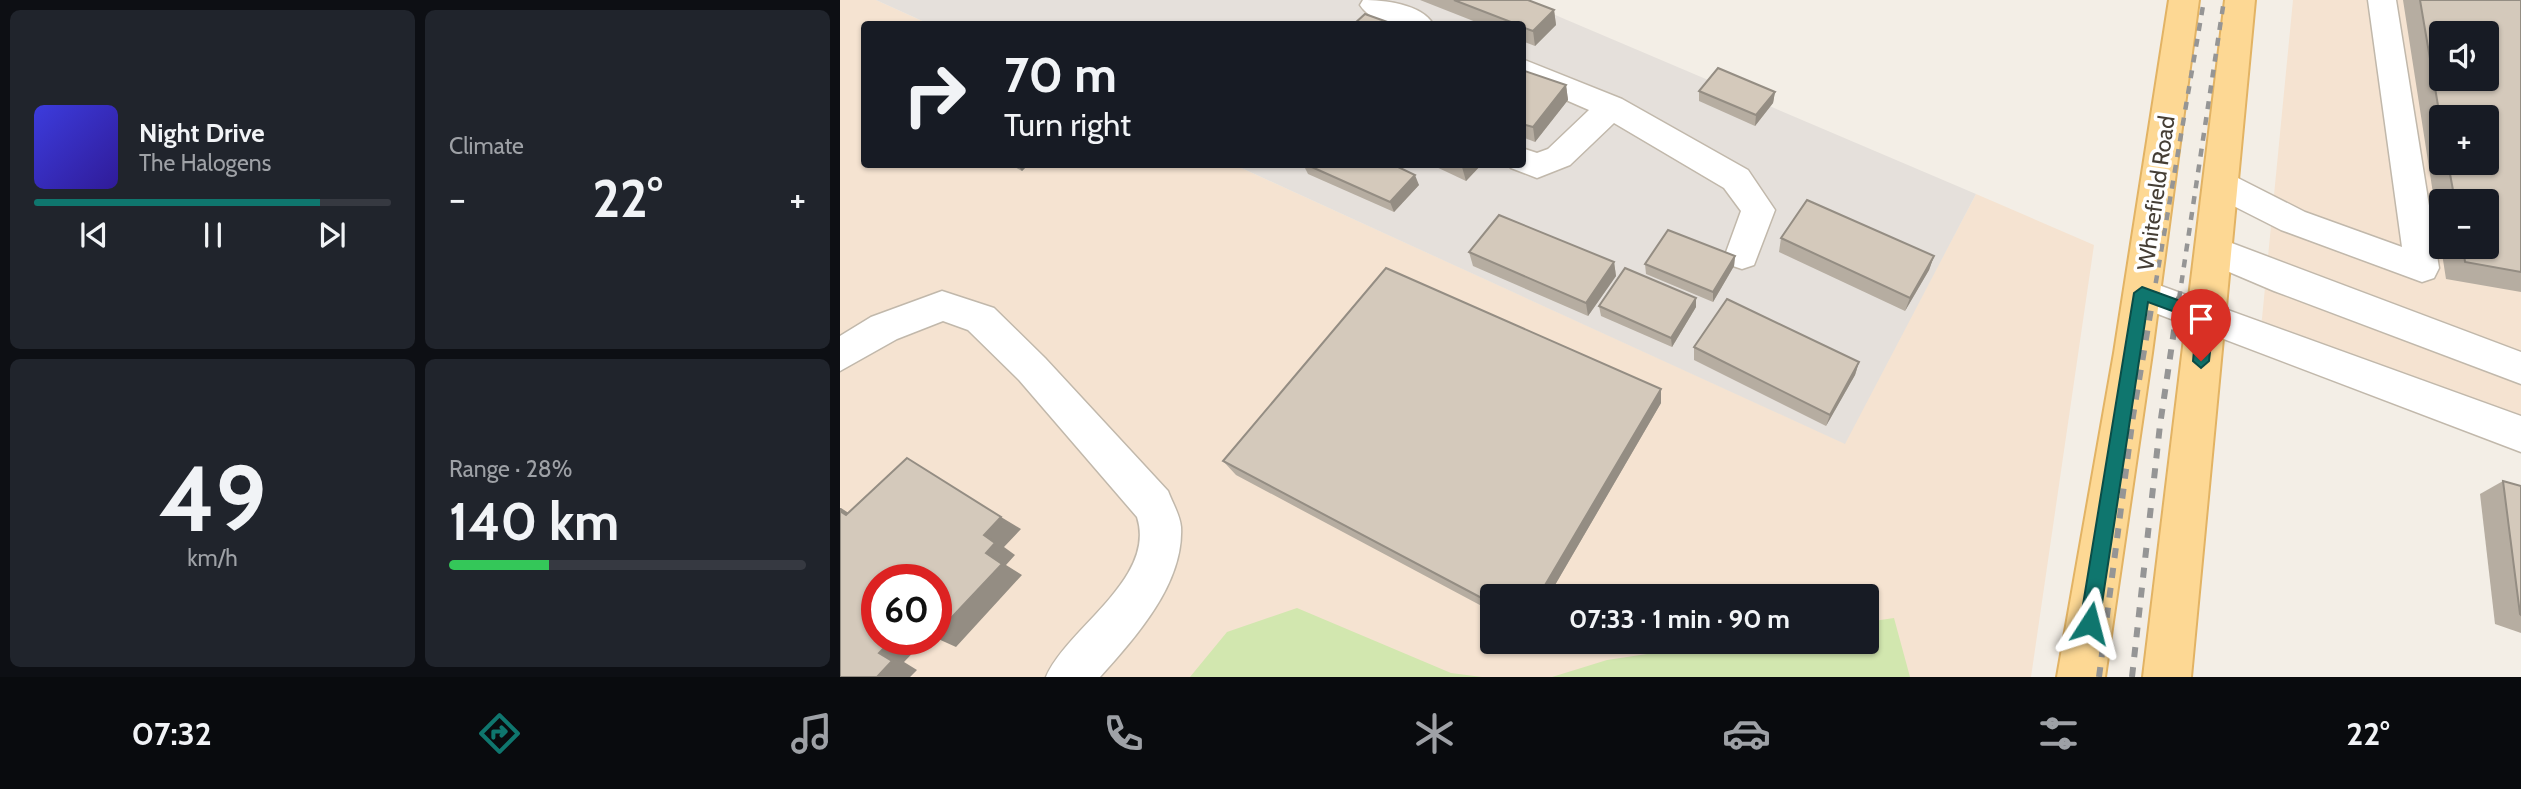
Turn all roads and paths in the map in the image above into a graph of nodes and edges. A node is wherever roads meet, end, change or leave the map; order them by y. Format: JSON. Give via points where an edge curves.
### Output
{"nodes":[{"id":1,"x":2184,"y":0,"type":"edge"},
{"id":2,"x":2240,"y":0,"type":"edge"},
{"id":3,"x":2382,"y":0,"type":"edge"},
{"id":4,"x":1369,"y":10,"type":"edge"},
{"id":5,"x":1408,"y":21,"type":"edge"},
{"id":6,"x":1526,"y":71,"type":"edge"},
{"id":7,"x":1611,"y":107,"type":"junction"},
{"id":8,"x":1526,"y":162,"type":"edge"},
{"id":9,"x":2220,"y":184,"type":"junction"},
{"id":10,"x":2213,"y":250,"type":"junction"},
{"id":11,"x":1742,"y":255,"type":"dead end"},
{"id":12,"x":2142,"y":293,"type":"junction"},
{"id":13,"x":2206,"y":317,"type":"junction"},
{"id":14,"x":840,"y":355,"type":"edge"},
{"id":15,"x":2521,"y":368,"type":"edge"},
{"id":16,"x":2521,"y":434,"type":"edge"},
{"id":17,"x":1069,"y":677,"type":"edge"},
{"id":18,"x":2081,"y":677,"type":"edge"},
{"id":19,"x":2166,"y":677,"type":"edge"}],
"edges":[{"from":1,"to":12,"type":"main road","name":"Whitefield Road"},
{"from":2,"to":9,"type":"main road"},
{"from":3,"to":9,"type":"street","via":[[2422,268],[2284,218]]},
{"from":4,"to":5,"type":"street"},
{"from":6,"to":7,"type":"street"},
{"from":7,"to":8,"type":"street","via":[[1559,157],[1537,166]]},
{"from":7,"to":11,"type":"street","via":[[1736,179],[1758,210]]},
{"from":9,"to":10,"type":"main road"},
{"from":10,"to":13,"type":"main road"},
{"from":10,"to":15,"type":"street"},
{"from":12,"to":13,"type":"street"},
{"from":12,"to":18,"type":"main road","name":"Whitefield Road"},
{"from":13,"to":16,"type":"street"},
{"from":13,"to":19,"type":"main road"},
{"from":14,"to":17,"type":"street","via":[[884,328],[942,306],[981,318],[1153,505],[1160,527],[1147,578],[1122,618]]}]}
